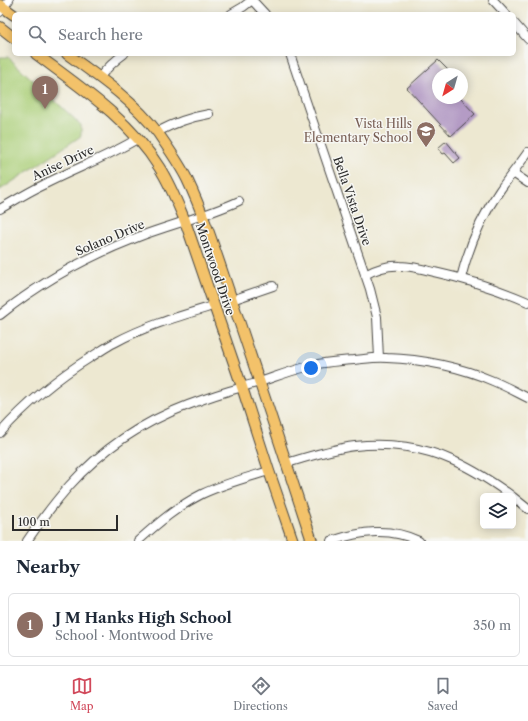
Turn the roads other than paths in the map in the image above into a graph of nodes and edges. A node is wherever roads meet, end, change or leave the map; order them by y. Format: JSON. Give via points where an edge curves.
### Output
{"nodes":[{"id":1,"x":252,"y":0,"type":"edge"},
{"id":2,"x":493,"y":0,"type":"edge"},
{"id":3,"x":3,"y":6,"type":"edge"},
{"id":4,"x":234,"y":12,"type":"edge"},
{"id":5,"x":263,"y":12,"type":"edge"},
{"id":6,"x":504,"y":12,"type":"edge"},
{"id":7,"x":12,"y":13,"type":"edge"},
{"id":8,"x":516,"y":25,"type":"edge"},
{"id":9,"x":0,"y":27,"type":"edge"},
{"id":10,"x":12,"y":36,"type":"edge"},
{"id":11,"x":528,"y":38,"type":"edge"},
{"id":12,"x":39,"y":56,"type":"edge"},
{"id":13,"x":70,"y":56,"type":"edge"},
{"id":14,"x":122,"y":56,"type":"edge"},
{"id":15,"x":291,"y":56,"type":"edge"},
{"id":16,"x":99,"y":78,"type":"junction"},
{"id":17,"x":209,"y":114,"type":"dead end"},
{"id":18,"x":157,"y":132,"type":"junction"},
{"id":19,"x":138,"y":139,"type":"junction"},
{"id":20,"x":528,"y":152,"type":"edge"},
{"id":21,"x":514,"y":173,"type":"junction"},
{"id":22,"x":528,"y":183,"type":"edge"},
{"id":23,"x":239,"y":201,"type":"dead end"},
{"id":24,"x":0,"y":209,"type":"edge"},
{"id":25,"x":202,"y":216,"type":"junction"},
{"id":26,"x":185,"y":221,"type":"junction"},
{"id":27,"x":365,"y":275,"type":"junction"},
{"id":28,"x":461,"y":278,"type":"junction"},
{"id":29,"x":273,"y":286,"type":"dead end"},
{"id":30,"x":232,"y":300,"type":"junction"},
{"id":31,"x":528,"y":302,"type":"edge"},
{"id":32,"x":213,"y":306,"type":"junction"},
{"id":33,"x":0,"y":315,"type":"edge"},
{"id":34,"x":379,"y":358,"type":"junction"},
{"id":35,"x":260,"y":382,"type":"junction"},
{"id":36,"x":242,"y":387,"type":"junction"},
{"id":37,"x":528,"y":398,"type":"edge"},
{"id":38,"x":0,"y":433,"type":"edge"},
{"id":39,"x":287,"y":463,"type":"junction"},
{"id":40,"x":269,"y":471,"type":"junction"},
{"id":41,"x":507,"y":493,"type":"edge"},
{"id":42,"x":516,"y":500,"type":"edge"},
{"id":43,"x":528,"y":509,"type":"edge"},
{"id":44,"x":27,"y":541,"type":"edge"},
{"id":45,"x":138,"y":541,"type":"edge"},
{"id":46,"x":293,"y":541,"type":"edge"},
{"id":47,"x":312,"y":541,"type":"edge"},
{"id":48,"x":331,"y":541,"type":"edge"},
{"id":49,"x":419,"y":541,"type":"edge"}],
"edges":[{"from":1,"to":4,"type":"street"},
{"from":1,"to":5,"type":"street"},
{"from":2,"to":6,"type":"street"},
{"from":3,"to":7,"type":"main road"},
{"from":8,"to":11,"type":"street"},
{"from":9,"to":10,"type":"main road"},
{"from":12,"to":19,"type":"main road","name":"Montwood Drive","via":[[101,103]]},
{"from":13,"to":16,"type":"main road","name":"Montwood Drive"},
{"from":14,"to":16,"type":"street"},
{"from":15,"to":27,"type":"street","name":"Bella Vista Drive"},
{"from":16,"to":18,"type":"main road","name":"Montwood Drive","via":[[144,116]]},
{"from":17,"to":18,"type":"street","via":[[180,121]]},
{"from":18,"to":25,"type":"main road","name":"Montwood Drive","via":[[186,178]]},
{"from":19,"to":24,"type":"street","name":"Anise Drive","via":[[38,187]]},
{"from":19,"to":26,"type":"main road","name":"Montwood Drive","via":[[167,180]]},
{"from":20,"to":21,"type":"street"},
{"from":21,"to":22,"type":"street"},
{"from":21,"to":28,"type":"street","via":[[496,196],[479,225]]},
{"from":23,"to":25,"type":"street","name":"Solano Drive"},
{"from":25,"to":26,"type":"street","name":"Solano Drive"},
{"from":25,"to":30,"type":"main road","name":"Montwood Drive"},
{"from":26,"to":32,"type":"main road","name":"Montwood Drive"},
{"from":26,"to":33,"type":"street","name":"Solano Drive","via":[[140,236],[92,257],[33,290]]},
{"from":27,"to":28,"type":"street","via":[[381,268],[410,266]]},
{"from":27,"to":34,"type":"street","name":"Bella Vista Drive","via":[[377,317]]},
{"from":28,"to":31,"type":"street"},
{"from":29,"to":30,"type":"street"},
{"from":30,"to":35,"type":"main road","name":"Montwood Drive"},
{"from":32,"to":36,"type":"main road","name":"Montwood Drive"},
{"from":32,"to":38,"type":"street","via":[[166,321],[114,343],[48,387]]},
{"from":34,"to":35,"type":"street","via":[[306,366]]},
{"from":34,"to":37,"type":"street","via":[[416,360],[454,368],[492,380]]},
{"from":35,"to":36,"type":"street"},
{"from":35,"to":39,"type":"main road","name":"Montwood Drive"},
{"from":36,"to":40,"type":"main road","name":"Montwood Drive"},
{"from":36,"to":44,"type":"street","via":[[169,413],[106,451],[69,486]]},
{"from":39,"to":41,"type":"street","via":[[323,452],[356,446],[408,448],[455,461]]},
{"from":39,"to":47,"type":"main road","name":"Montwood Drive"},
{"from":40,"to":45,"type":"street","via":[[223,485],[186,502]]},
{"from":40,"to":46,"type":"main road","name":"Montwood Drive"},
{"from":42,"to":43,"type":"street"},
{"from":48,"to":49,"type":"street","via":[[363,532],[376,532],[405,535]]}]}
